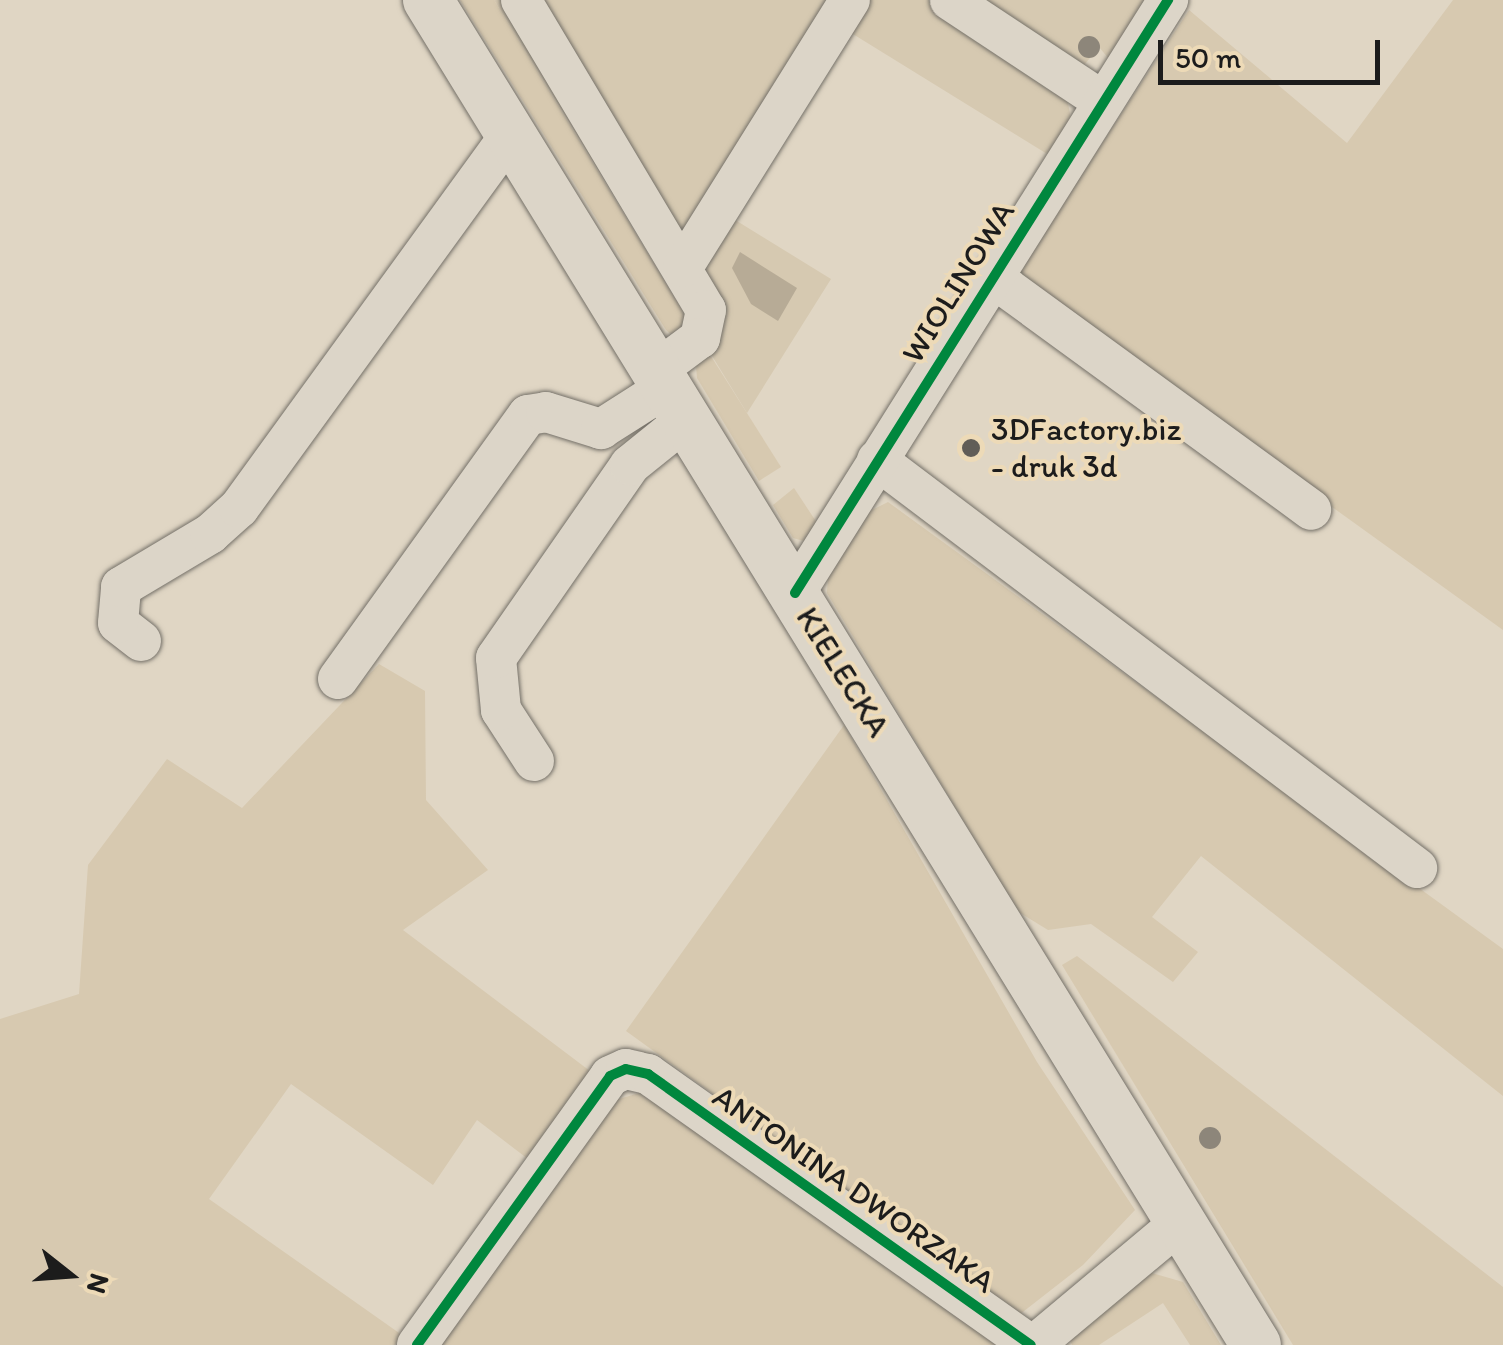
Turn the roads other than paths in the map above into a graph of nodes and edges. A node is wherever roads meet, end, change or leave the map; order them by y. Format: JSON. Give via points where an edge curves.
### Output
{"nodes":[{"id":1,"x":428,"y":0,"type":"edge"},
{"id":2,"x":521,"y":0,"type":"edge"},
{"id":3,"x":850,"y":0,"type":"edge"},
{"id":4,"x":950,"y":0,"type":"edge"},
{"id":5,"x":1168,"y":0,"type":"edge"},
{"id":6,"x":1102,"y":100,"type":"junction"},
{"id":7,"x":511,"y":134,"type":"junction"},
{"id":8,"x":684,"y":267,"type":"junction"},
{"id":9,"x":992,"y":276,"type":"junction"},
{"id":10,"x":670,"y":392,"type":"junction"},
{"id":11,"x":877,"y":460,"type":"junction"},
{"id":12,"x":1312,"y":510,"type":"dead end"},
{"id":13,"x":795,"y":593,"type":"junction"},
{"id":14,"x":140,"y":640,"type":"dead end"},
{"id":15,"x":338,"y":679,"type":"dead end"},
{"id":16,"x":534,"y":760,"type":"dead end"},
{"id":17,"x":1417,"y":868,"type":"dead end"},
{"id":18,"x":1180,"y":1222,"type":"junction"},
{"id":19,"x":418,"y":1345,"type":"edge"},
{"id":20,"x":1032,"y":1345,"type":"edge"},
{"id":21,"x":1256,"y":1345,"type":"edge"}],
"edges":[{"from":1,"to":7,"type":"main road","name":"KIELECKA"},
{"from":2,"to":8,"type":"street"},
{"from":3,"to":8,"type":"street"},
{"from":4,"to":6,"type":"street"},
{"from":5,"to":6,"type":"street","name":"WIOLINOWA"},
{"from":6,"to":9,"type":"street","name":"WIOLINOWA"},
{"from":7,"to":10,"type":"main road","name":"KIELECKA"},
{"from":7,"to":14,"type":"street","via":[[239,508],[210,534],[121,587],[118,623]]},
{"from":8,"to":10,"type":"street","via":[[706,322]]},
{"from":9,"to":11,"type":"street","name":"WIOLINOWA"},
{"from":9,"to":12,"type":"street"},
{"from":10,"to":13,"type":"main road","name":"KIELECKA"},
{"from":10,"to":15,"type":"street","via":[[601,429],[546,412],[528,415]]},
{"from":10,"to":16,"type":"street","via":[[630,466],[496,658],[501,710]]},
{"from":11,"to":13,"type":"street","name":"WIOLINOWA"},
{"from":11,"to":17,"type":"street"},
{"from":13,"to":18,"type":"main road","name":"KIELECKA"},
{"from":18,"to":20,"type":"street"},
{"from":18,"to":21,"type":"main road","name":"KIELECKA"},
{"from":19,"to":20,"type":"street","name":"ANTONINA DWORZAKA","via":[[610,1076],[626,1069],[648,1074]]}]}
